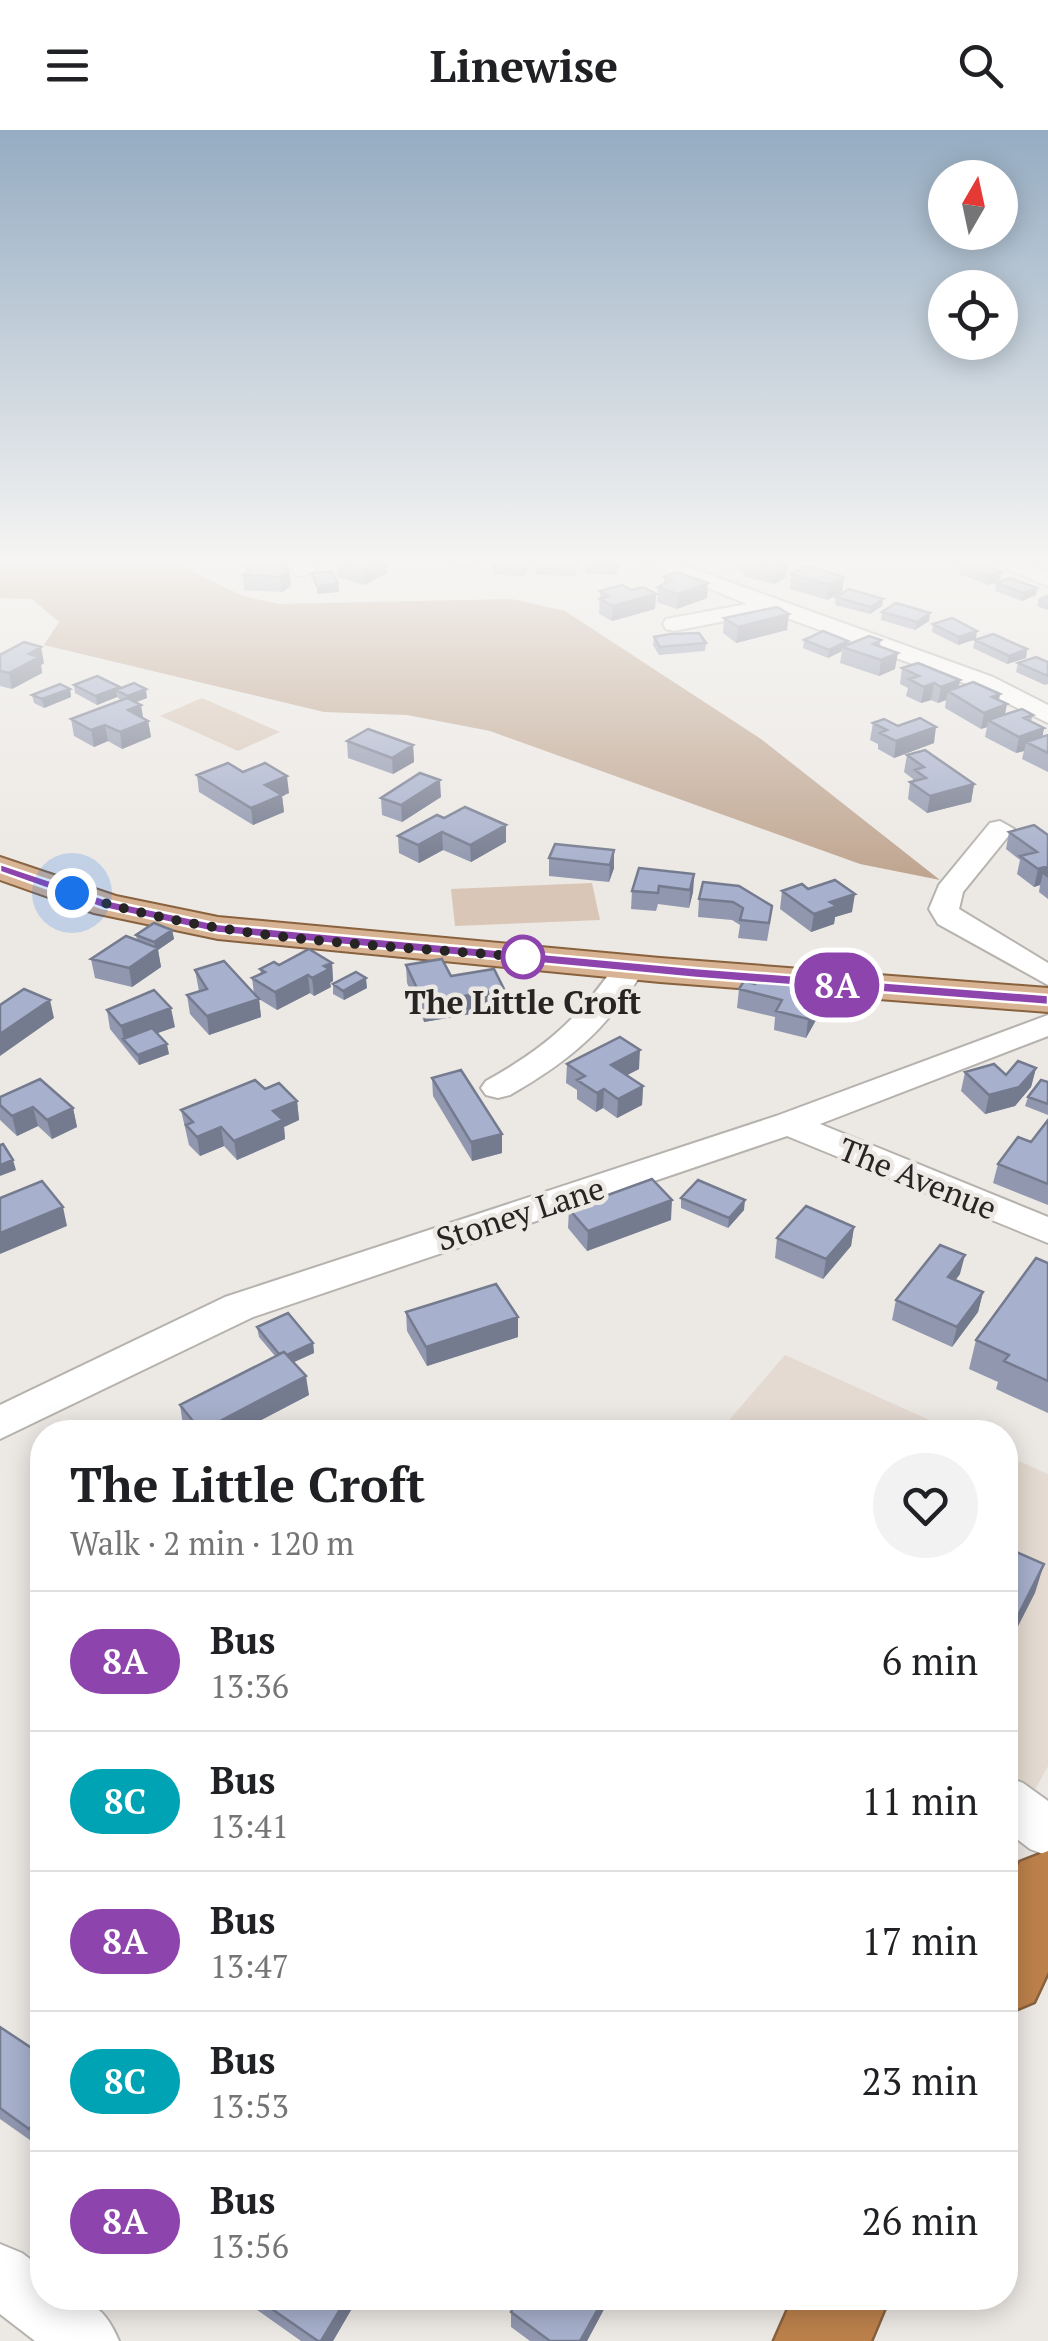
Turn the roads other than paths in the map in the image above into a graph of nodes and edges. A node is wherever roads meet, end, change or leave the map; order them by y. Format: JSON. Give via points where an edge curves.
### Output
{"nodes":[{"id":1,"x":940,"y":666,"type":"edge"},
{"id":2,"x":1048,"y":715,"type":"edge"},
{"id":3,"x":1000,"y":829,"type":"dead end"},
{"id":4,"x":0,"y":868,"type":"edge"},
{"id":5,"x":630,"y":967,"type":"junction"},
{"id":6,"x":1048,"y":976,"type":"edge"},
{"id":7,"x":1048,"y":1000,"type":"edge"},
{"id":8,"x":1048,"y":1025,"type":"edge"},
{"id":9,"x":498,"y":1088,"type":"dead end"},
{"id":10,"x":788,"y":1124,"type":"junction"},
{"id":11,"x":1048,"y":1231,"type":"edge"},
{"id":12,"x":0,"y":1423,"type":"edge"},
{"id":13,"x":1018,"y":1808,"type":"edge"},
{"id":14,"x":1048,"y":1832,"type":"edge"},
{"id":15,"x":1048,"y":1888,"type":"edge"},
{"id":16,"x":1018,"y":1948,"type":"edge"},
{"id":17,"x":0,"y":2275,"type":"edge"},
{"id":18,"x":30,"y":2298,"type":"edge"},
{"id":19,"x":46,"y":2310,"type":"edge"},
{"id":20,"x":837,"y":2310,"type":"edge"},
{"id":21,"x":87,"y":2341,"type":"edge"},
{"id":22,"x":821,"y":2341,"type":"edge"}],
"edges":[{"from":1,"to":2,"type":"street"},
{"from":3,"to":6,"type":"street","via":[[949,891],[944,908],[949,918]]},
{"from":4,"to":5,"type":"main road","via":[[108,905],[218,928]]},
{"from":5,"to":7,"type":"main road"},
{"from":5,"to":9,"type":"street","via":[[603,1010],[560,1053]]},
{"from":8,"to":10,"type":"street","name":"Stoney Lane"},
{"from":10,"to":11,"type":"street","name":"The Avenue"},
{"from":10,"to":12,"type":"street","name":"Stoney Lane","via":[[239,1306]]},
{"from":13,"to":14,"type":"street"},
{"from":15,"to":16,"type":"highway"},
{"from":17,"to":18,"type":"street"},
{"from":19,"to":21,"type":"street"},
{"from":20,"to":22,"type":"highway"}]}
